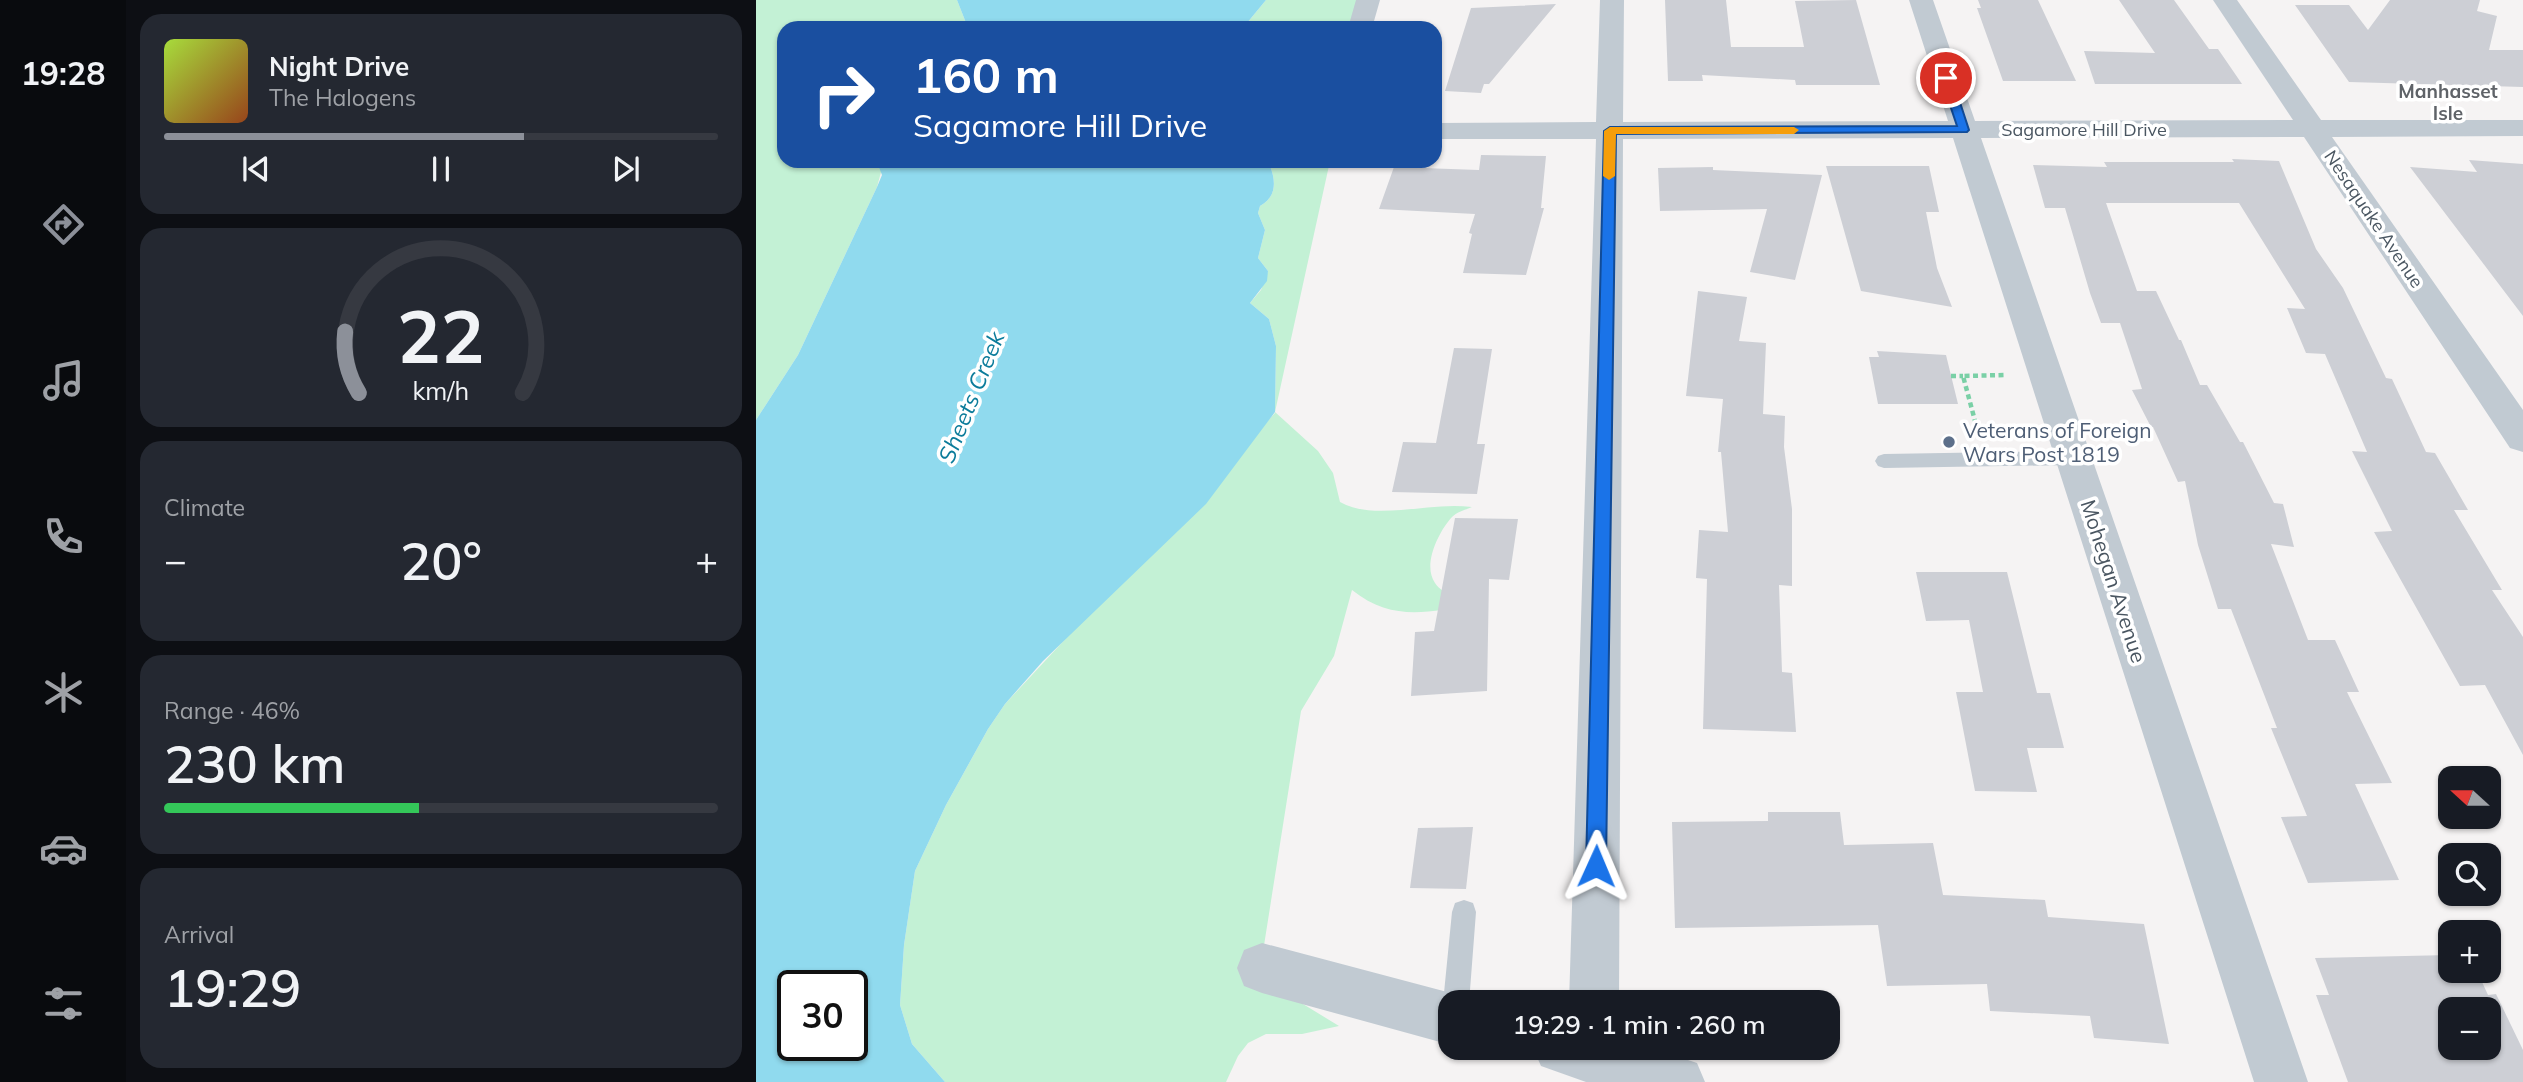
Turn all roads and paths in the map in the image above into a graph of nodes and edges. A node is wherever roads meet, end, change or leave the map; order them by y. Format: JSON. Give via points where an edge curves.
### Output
{"nodes":[{"id":1,"x":1368,"y":0,"type":"edge"},
{"id":2,"x":1612,"y":0,"type":"edge"},
{"id":3,"x":1921,"y":0,"type":"edge"},
{"id":4,"x":2225,"y":0,"type":"edge"},
{"id":5,"x":1362,"y":21,"type":"edge"},
{"id":6,"x":2312,"y":128,"type":"junction"},
{"id":7,"x":2523,"y":128,"type":"edge"},
{"id":8,"x":1963,"y":130,"type":"junction"},
{"id":9,"x":1442,"y":131,"type":"edge"},
{"id":10,"x":1610,"y":131,"type":"junction"},
{"id":11,"x":2045,"y":375,"type":"junction"},
{"id":12,"x":1951,"y":376,"type":"dead end"},
{"id":13,"x":1963,"y":376,"type":"junction"},
{"id":14,"x":2523,"y":438,"type":"edge"},
{"id":15,"x":2073,"y":458,"type":"junction"},
{"id":16,"x":1985,"y":460,"type":"junction"},
{"id":17,"x":1884,"y":461,"type":"dead end"},
{"id":18,"x":1464,"y":912,"type":"dead end"},
{"id":19,"x":1262,"y":968,"type":"dead end"},
{"id":20,"x":1457,"y":990,"type":"edge"},
{"id":21,"x":1594,"y":990,"type":"edge"},
{"id":22,"x":1438,"y":1015,"type":"edge"},
{"id":23,"x":1609,"y":1060,"type":"edge"},
{"id":24,"x":1678,"y":1082,"type":"edge"},
{"id":25,"x":2281,"y":1082,"type":"edge"}],
"edges":[{"from":1,"to":5,"type":"street"},
{"from":2,"to":10,"type":"street"},
{"from":3,"to":8,"type":"street","name":"Mohegan Avenue"},
{"from":4,"to":6,"type":"street","name":"Nesaquake Avenue"},
{"from":6,"to":7,"type":"street","name":"Sagamore Hill Drive"},
{"from":6,"to":8,"type":"street","name":"Sagamore Hill Drive"},
{"from":6,"to":14,"type":"street","name":"Nesaquake Avenue"},
{"from":8,"to":10,"type":"street","name":"Sagamore Hill Drive"},
{"from":8,"to":11,"type":"street","name":"Mohegan Avenue"},
{"from":9,"to":10,"type":"street","name":"Sagamore Hill Drive"},
{"from":10,"to":21,"type":"street"},
{"from":11,"to":13,"type":"path"},
{"from":11,"to":15,"type":"street","name":"Mohegan Avenue"},
{"from":12,"to":13,"type":"path"},
{"from":13,"to":16,"type":"path"},
{"from":15,"to":16,"type":"lane"},
{"from":15,"to":25,"type":"street","name":"Mohegan Avenue"},
{"from":16,"to":17,"type":"lane"},
{"from":18,"to":20,"type":"lane"},
{"from":19,"to":22,"type":"street"},
{"from":23,"to":24,"type":"street"}]}
